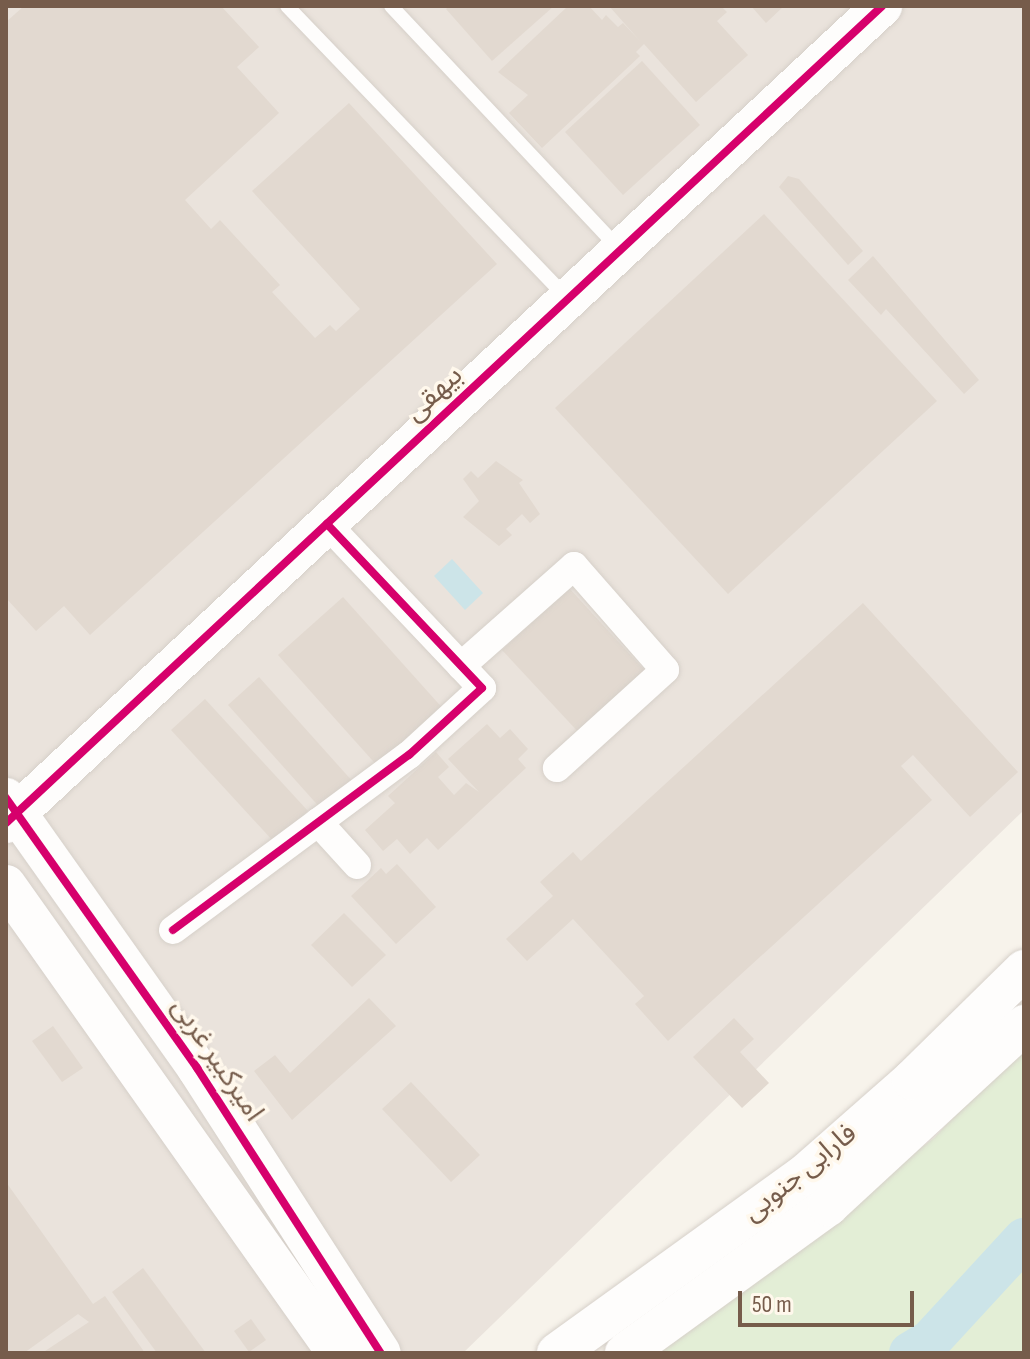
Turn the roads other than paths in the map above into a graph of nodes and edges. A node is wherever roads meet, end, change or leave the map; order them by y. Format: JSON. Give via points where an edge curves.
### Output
{"nodes":[{"id":1,"x":287,"y":6,"type":"edge"},
{"id":2,"x":391,"y":6,"type":"edge"},
{"id":3,"x":882,"y":6,"type":"edge"},
{"id":4,"x":620,"y":251,"type":"junction"},
{"id":5,"x":568,"y":299,"type":"junction"},
{"id":6,"x":327,"y":524,"type":"junction"},
{"id":7,"x":461,"y":666,"type":"junction"},
{"id":8,"x":557,"y":768,"type":"dead end"},
{"id":9,"x":10,"y":812,"type":"edge"},
{"id":10,"x":318,"y":822,"type":"junction"},
{"id":11,"x":357,"y":865,"type":"dead end"},
{"id":12,"x":6,"y":885,"type":"edge"},
{"id":13,"x":173,"y":930,"type":"dead end"},
{"id":14,"x":1024,"y":970,"type":"edge"},
{"id":15,"x":1024,"y":1025,"type":"edge"},
{"id":16,"x":337,"y":1353,"type":"edge"},
{"id":17,"x":381,"y":1353,"type":"edge"},
{"id":18,"x":557,"y":1353,"type":"edge"},
{"id":19,"x":625,"y":1353,"type":"edge"}],
"edges":[{"from":1,"to":5,"type":"lane"},
{"from":2,"to":4,"type":"lane"},
{"from":3,"to":4,"type":"street","name":"بیهقی"},
{"from":4,"to":5,"type":"street","name":"بیهقی"},
{"from":5,"to":6,"type":"street","name":"بیهقی"},
{"from":6,"to":7,"type":"street"},
{"from":6,"to":9,"type":"street","name":"بیهقی"},
{"from":7,"to":8,"type":"street","via":[[574,566],[665,670]]},
{"from":7,"to":10,"type":"street","via":[[482,688],[409,755]]},
{"from":9,"to":17,"type":"street","name":"امیرکبیر غربی","via":[[197,1068]]},
{"from":10,"to":11,"type":"street"},
{"from":10,"to":13,"type":"street"},
{"from":12,"to":16,"type":"street"},
{"from":14,"to":18,"type":"street","name":"فارابی جنوبی","via":[[912,1080],[804,1175]]},
{"from":15,"to":19,"type":"street","name":"فارابی جنوبی","via":[[828,1206]]}]}
